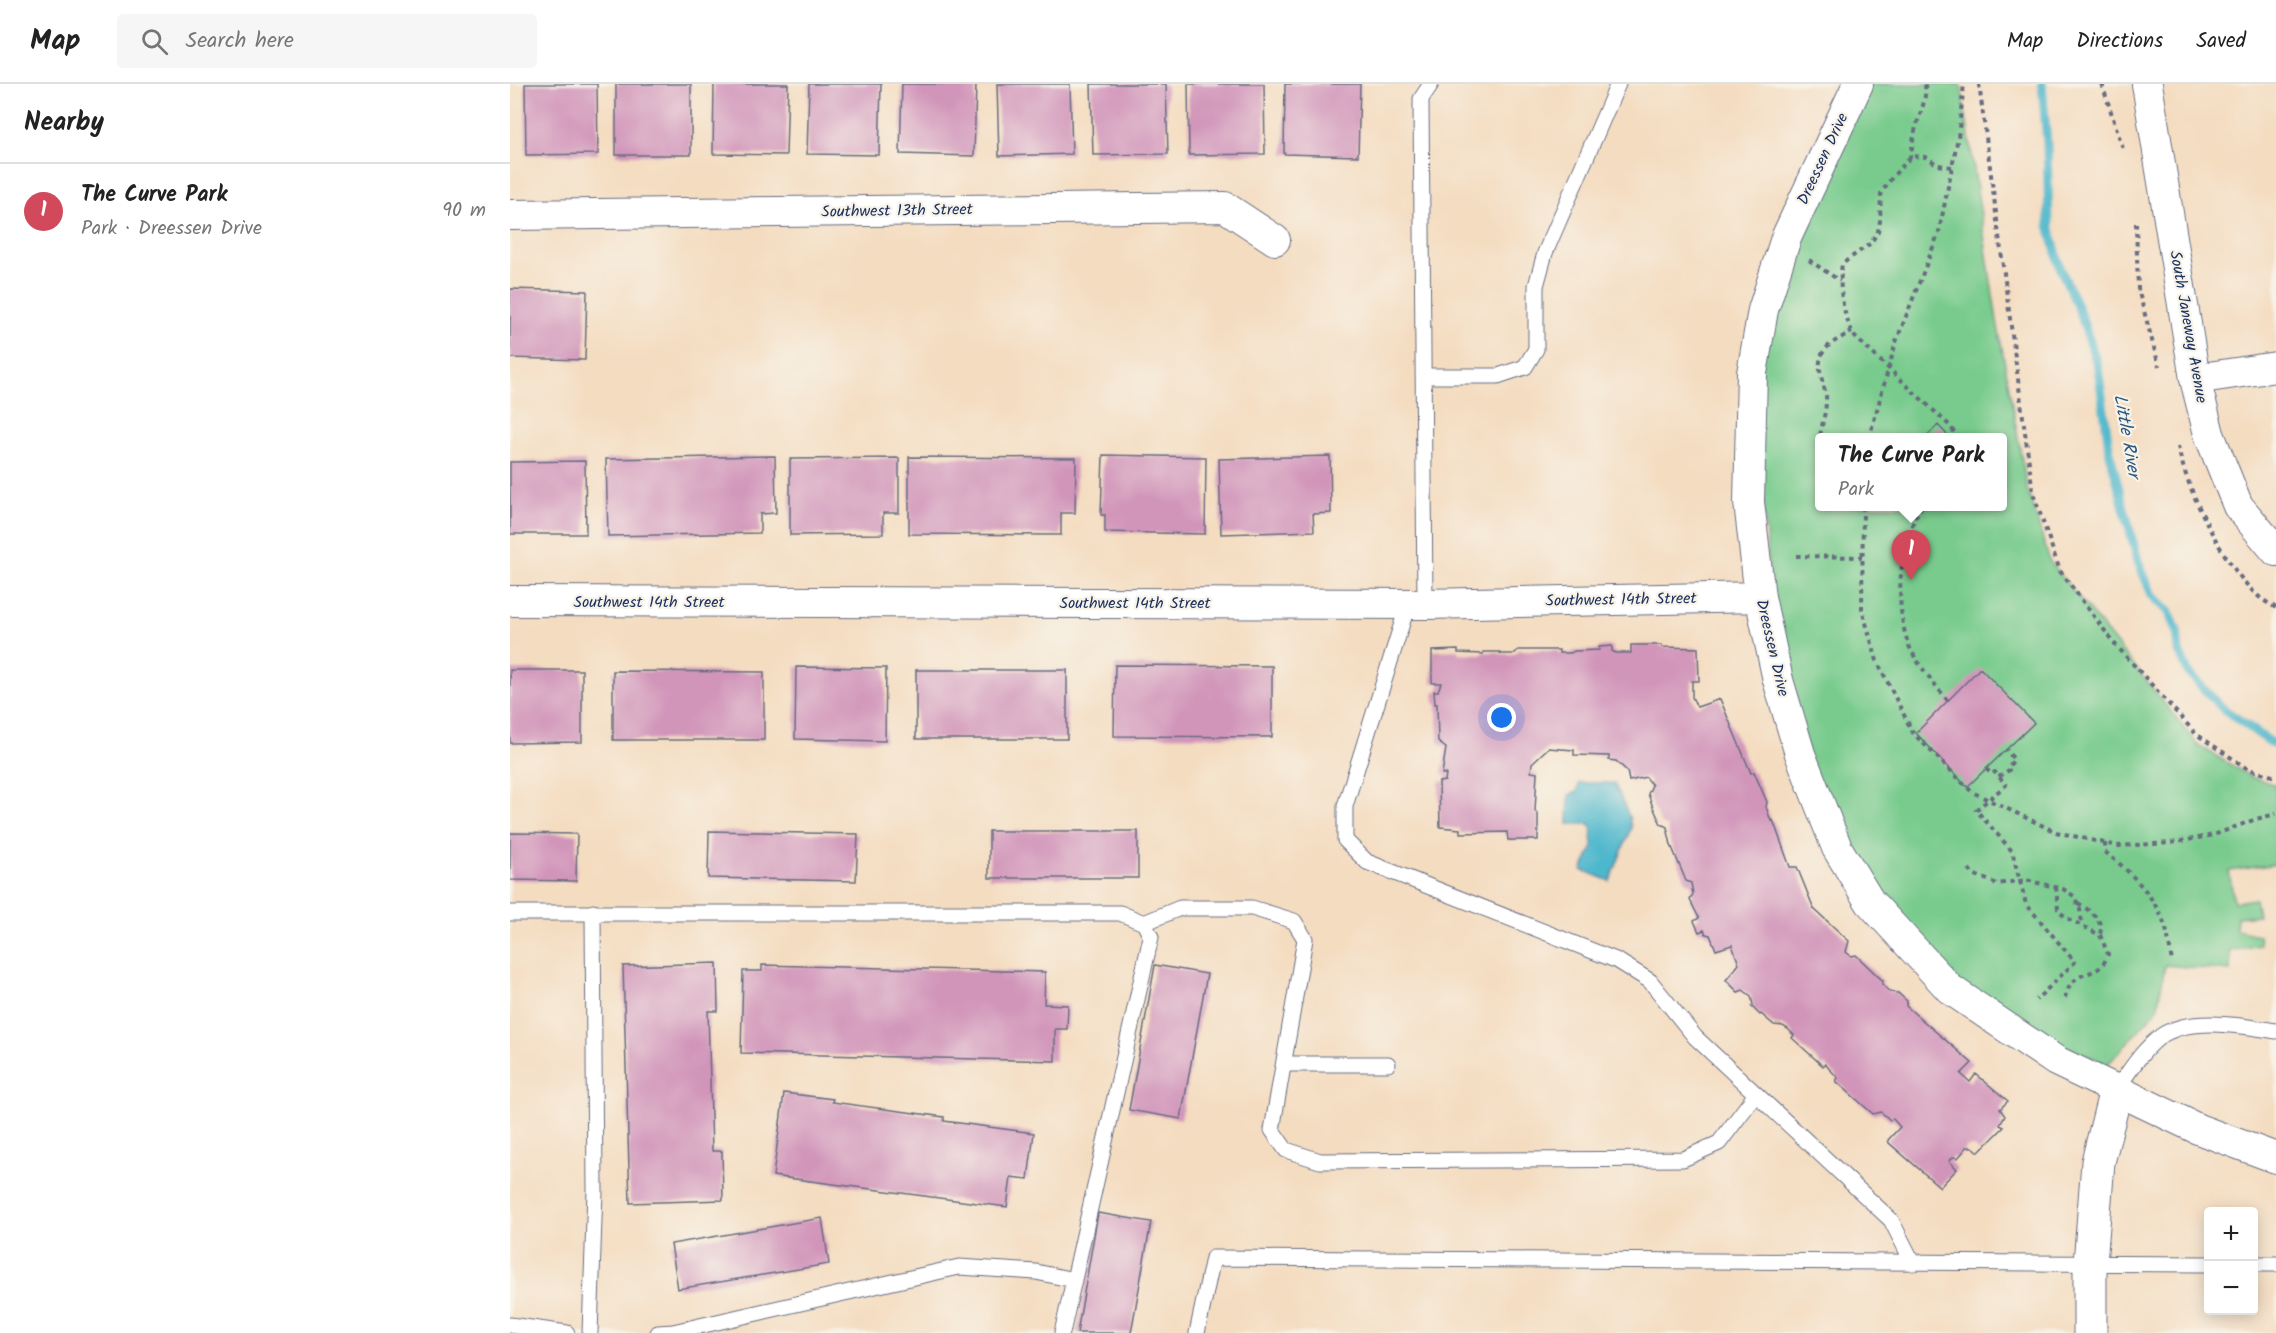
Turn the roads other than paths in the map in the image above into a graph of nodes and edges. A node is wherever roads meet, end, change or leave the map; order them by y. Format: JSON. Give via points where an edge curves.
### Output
{"nodes":[{"id":1,"x":1431,"y":84,"type":"edge"},
{"id":2,"x":1618,"y":84,"type":"edge"},
{"id":3,"x":1858,"y":84,"type":"edge"},
{"id":4,"x":2147,"y":84,"type":"edge"},
{"id":5,"x":510,"y":215,"type":"edge"},
{"id":6,"x":1275,"y":240,"type":"dead end"},
{"id":7,"x":2276,"y":367,"type":"edge"},
{"id":8,"x":1423,"y":376,"type":"junction"},
{"id":9,"x":2195,"y":379,"type":"junction"},
{"id":10,"x":2276,"y":551,"type":"edge"},
{"id":11,"x":1760,"y":597,"type":"junction"},
{"id":12,"x":510,"y":602,"type":"edge"},
{"id":13,"x":1417,"y":604,"type":"junction"},
{"id":14,"x":593,"y":912,"type":"junction"},
{"id":15,"x":510,"y":913,"type":"edge"},
{"id":16,"x":1144,"y":923,"type":"junction"},
{"id":17,"x":2276,"y":1031,"type":"edge"},
{"id":18,"x":1284,"y":1064,"type":"junction"},
{"id":19,"x":1388,"y":1064,"type":"dead end"},
{"id":20,"x":2116,"y":1090,"type":"junction"},
{"id":21,"x":1755,"y":1094,"type":"junction"},
{"id":22,"x":2276,"y":1158,"type":"edge"},
{"id":23,"x":1913,"y":1263,"type":"junction"},
{"id":24,"x":2090,"y":1264,"type":"junction"},
{"id":25,"x":2204,"y":1264,"type":"edge"},
{"id":26,"x":2258,"y":1264,"type":"edge"},
{"id":27,"x":2276,"y":1264,"type":"edge"},
{"id":28,"x":1074,"y":1280,"type":"junction"},
{"id":29,"x":510,"y":1325,"type":"edge"},
{"id":30,"x":567,"y":1333,"type":"edge"},
{"id":31,"x":590,"y":1333,"type":"edge"},
{"id":32,"x":658,"y":1333,"type":"edge"},
{"id":33,"x":1062,"y":1333,"type":"edge"},
{"id":34,"x":1197,"y":1333,"type":"edge"},
{"id":35,"x":2090,"y":1333,"type":"edge"}],
"edges":[{"from":1,"to":8,"type":"lane","via":[[1421,99]]},
{"from":2,"to":8,"type":"lane","via":[[1545,253],[1536,286],[1536,349],[1525,367],[1498,376]]},
{"from":3,"to":11,"type":"street","name":"Dreessen Drive","via":[[1786,238],[1757,341],[1752,373],[1749,502]]},
{"from":4,"to":9,"type":"street","name":"South Janeway Avenue"},
{"from":5,"to":6,"type":"street","name":"Southwest 13th Street","via":[[1225,207]]},
{"from":7,"to":9,"type":"street"},
{"from":8,"to":13,"type":"lane"},
{"from":9,"to":10,"type":"street","name":"South Janeway Avenue","via":[[2209,434],[2238,506]]},
{"from":11,"to":13,"type":"street","name":"Southwest 14th Street"},
{"from":11,"to":20,"type":"street","name":"Dreessen Drive","via":[[1778,680],[1800,754],[1837,848],[1870,902],[1950,989],[2056,1061]]},
{"from":12,"to":13,"type":"street","name":"Southwest 14th Street"},
{"from":13,"to":21,"type":"lane","via":[[1345,806],[1344,840],[1367,862],[1618,962],[1650,981],[1695,1037]]},
{"from":14,"to":15,"type":"lane"},
{"from":14,"to":16,"type":"lane","via":[[1120,914]]},
{"from":14,"to":31,"type":"lane","via":[[595,1191]]},
{"from":16,"to":18,"type":"lane","via":[[1180,908],[1252,908],[1294,921],[1305,939]]},
{"from":16,"to":28,"type":"lane","via":[[1151,938]]},
{"from":17,"to":20,"type":"lane","via":[[2243,1026],[2181,1026],[2161,1036],[2141,1055]]},
{"from":18,"to":19,"type":"lane"},
{"from":18,"to":21,"type":"lane","via":[[1272,1130],[1286,1150],[1320,1161],[1683,1159],[1719,1143]]},
{"from":20,"to":22,"type":"street","name":"Dreessen Drive","via":[[2198,1129]]},
{"from":20,"to":24,"type":"street","via":[[2098,1162]]},
{"from":21,"to":23,"type":"lane","via":[[1891,1220]]},
{"from":23,"to":24,"type":"lane"},
{"from":23,"to":34,"type":"lane","via":[[1213,1258]]},
{"from":24,"to":25,"type":"lane"},
{"from":24,"to":35,"type":"street"},
{"from":26,"to":27,"type":"lane"},
{"from":28,"to":32,"type":"lane","via":[[1036,1272],[959,1267]]},
{"from":28,"to":33,"type":"lane"},
{"from":29,"to":30,"type":"lane"}]}
